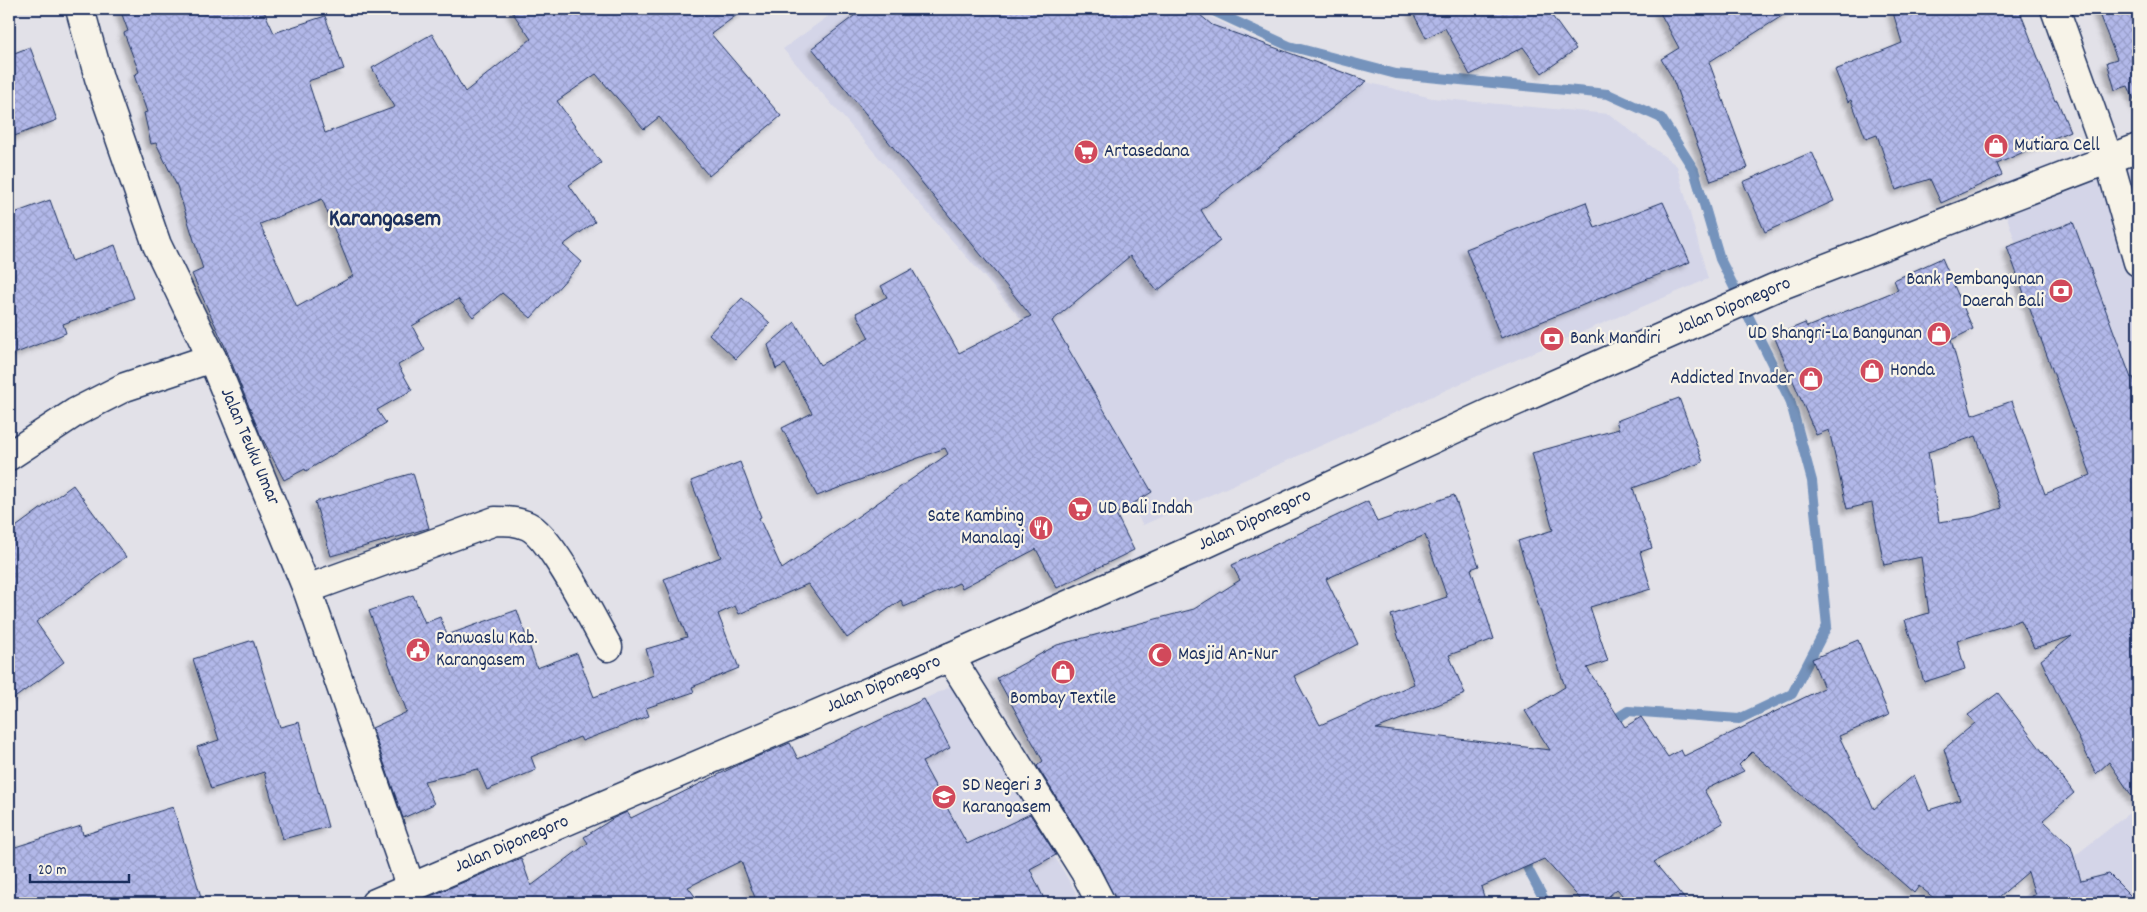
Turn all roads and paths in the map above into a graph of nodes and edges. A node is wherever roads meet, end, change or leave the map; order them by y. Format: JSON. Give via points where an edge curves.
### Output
{"nodes":[{"id":1,"x":80,"y":9,"type":"edge"},
{"id":2,"x":2055,"y":9,"type":"edge"},
{"id":3,"x":2138,"y":148,"type":"edge"},
{"id":4,"x":2109,"y":160,"type":"junction"},
{"id":5,"x":2138,"y":262,"type":"edge"},
{"id":6,"x":212,"y":358,"type":"junction"},
{"id":7,"x":9,"y":456,"type":"edge"},
{"id":8,"x":307,"y":589,"type":"junction"},
{"id":9,"x":608,"y":647,"type":"dead end"},
{"id":10,"x":950,"y":657,"type":"junction"},
{"id":11,"x":411,"y":888,"type":"junction"},
{"id":12,"x":375,"y":903,"type":"edge"},
{"id":13,"x":1101,"y":903,"type":"edge"}],
"edges":[{"from":1,"to":6,"type":"street","name":"Jalan Teuku Umar","via":[[99,78],[157,245]]},
{"from":2,"to":4,"type":"street"},
{"from":3,"to":4,"type":"street","name":"Jalan Diponegoro"},
{"from":4,"to":5,"type":"street"},
{"from":4,"to":10,"type":"street","name":"Jalan Diponegoro","via":[[1774,288]]},
{"from":6,"to":7,"type":"street","via":[[125,387],[76,412]]},
{"from":6,"to":8,"type":"street","name":"Jalan Teuku Umar"},
{"from":8,"to":9,"type":"street","via":[[494,521],[513,520],[530,527],[547,544]]},
{"from":8,"to":11,"type":"street","name":"Jalan Teuku Umar"},
{"from":10,"to":11,"type":"street","name":"Jalan Diponegoro"},
{"from":10,"to":13,"type":"street","via":[[1085,872]]},
{"from":11,"to":12,"type":"street","name":"Jalan Diponegoro"}]}
